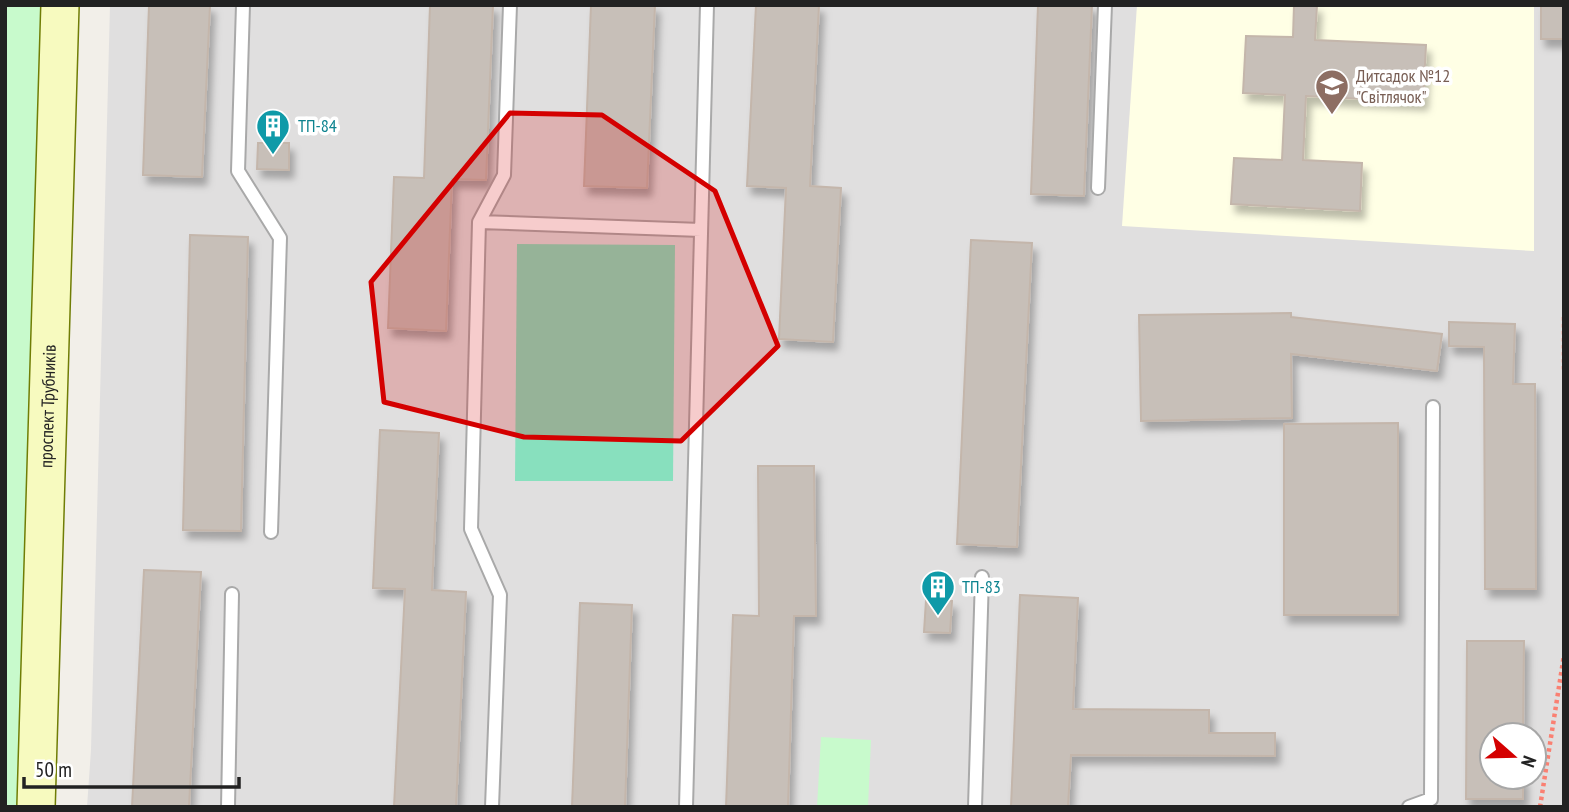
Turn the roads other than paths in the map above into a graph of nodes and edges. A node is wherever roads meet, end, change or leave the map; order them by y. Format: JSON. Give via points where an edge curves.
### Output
{"nodes":[{"id":1,"x":60,"y":5,"type":"edge"},
{"id":2,"x":243,"y":5,"type":"edge"},
{"id":3,"x":510,"y":5,"type":"edge"},
{"id":4,"x":707,"y":5,"type":"edge"},
{"id":5,"x":1105,"y":5,"type":"edge"},
{"id":6,"x":1098,"y":188,"type":"dead end"},
{"id":7,"x":479,"y":222,"type":"junction"},
{"id":8,"x":701,"y":230,"type":"junction"},
{"id":9,"x":1433,"y":407,"type":"dead end"},
{"id":10,"x":271,"y":532,"type":"dead end"},
{"id":11,"x":982,"y":577,"type":"dead end"},
{"id":12,"x":232,"y":594,"type":"dead end"},
{"id":13,"x":36,"y":807,"type":"edge"},
{"id":14,"x":228,"y":807,"type":"edge"},
{"id":15,"x":492,"y":807,"type":"edge"},
{"id":16,"x":686,"y":807,"type":"edge"},
{"id":17,"x":975,"y":807,"type":"edge"},
{"id":18,"x":1409,"y":807,"type":"edge"}],
"edges":[{"from":1,"to":13,"type":"main road","name":"проспект Трубників"},
{"from":2,"to":10,"type":"lane","via":[[238,171],[281,238]]},
{"from":3,"to":7,"type":"lane","via":[[504,175]]},
{"from":4,"to":8,"type":"lane"},
{"from":5,"to":6,"type":"lane"},
{"from":7,"to":8,"type":"lane"},
{"from":7,"to":15,"type":"lane","via":[[471,529],[500,594]]},
{"from":8,"to":16,"type":"lane"},
{"from":9,"to":18,"type":"lane","via":[[1432,799]]},
{"from":11,"to":17,"type":"lane"},
{"from":12,"to":14,"type":"lane"}]}
